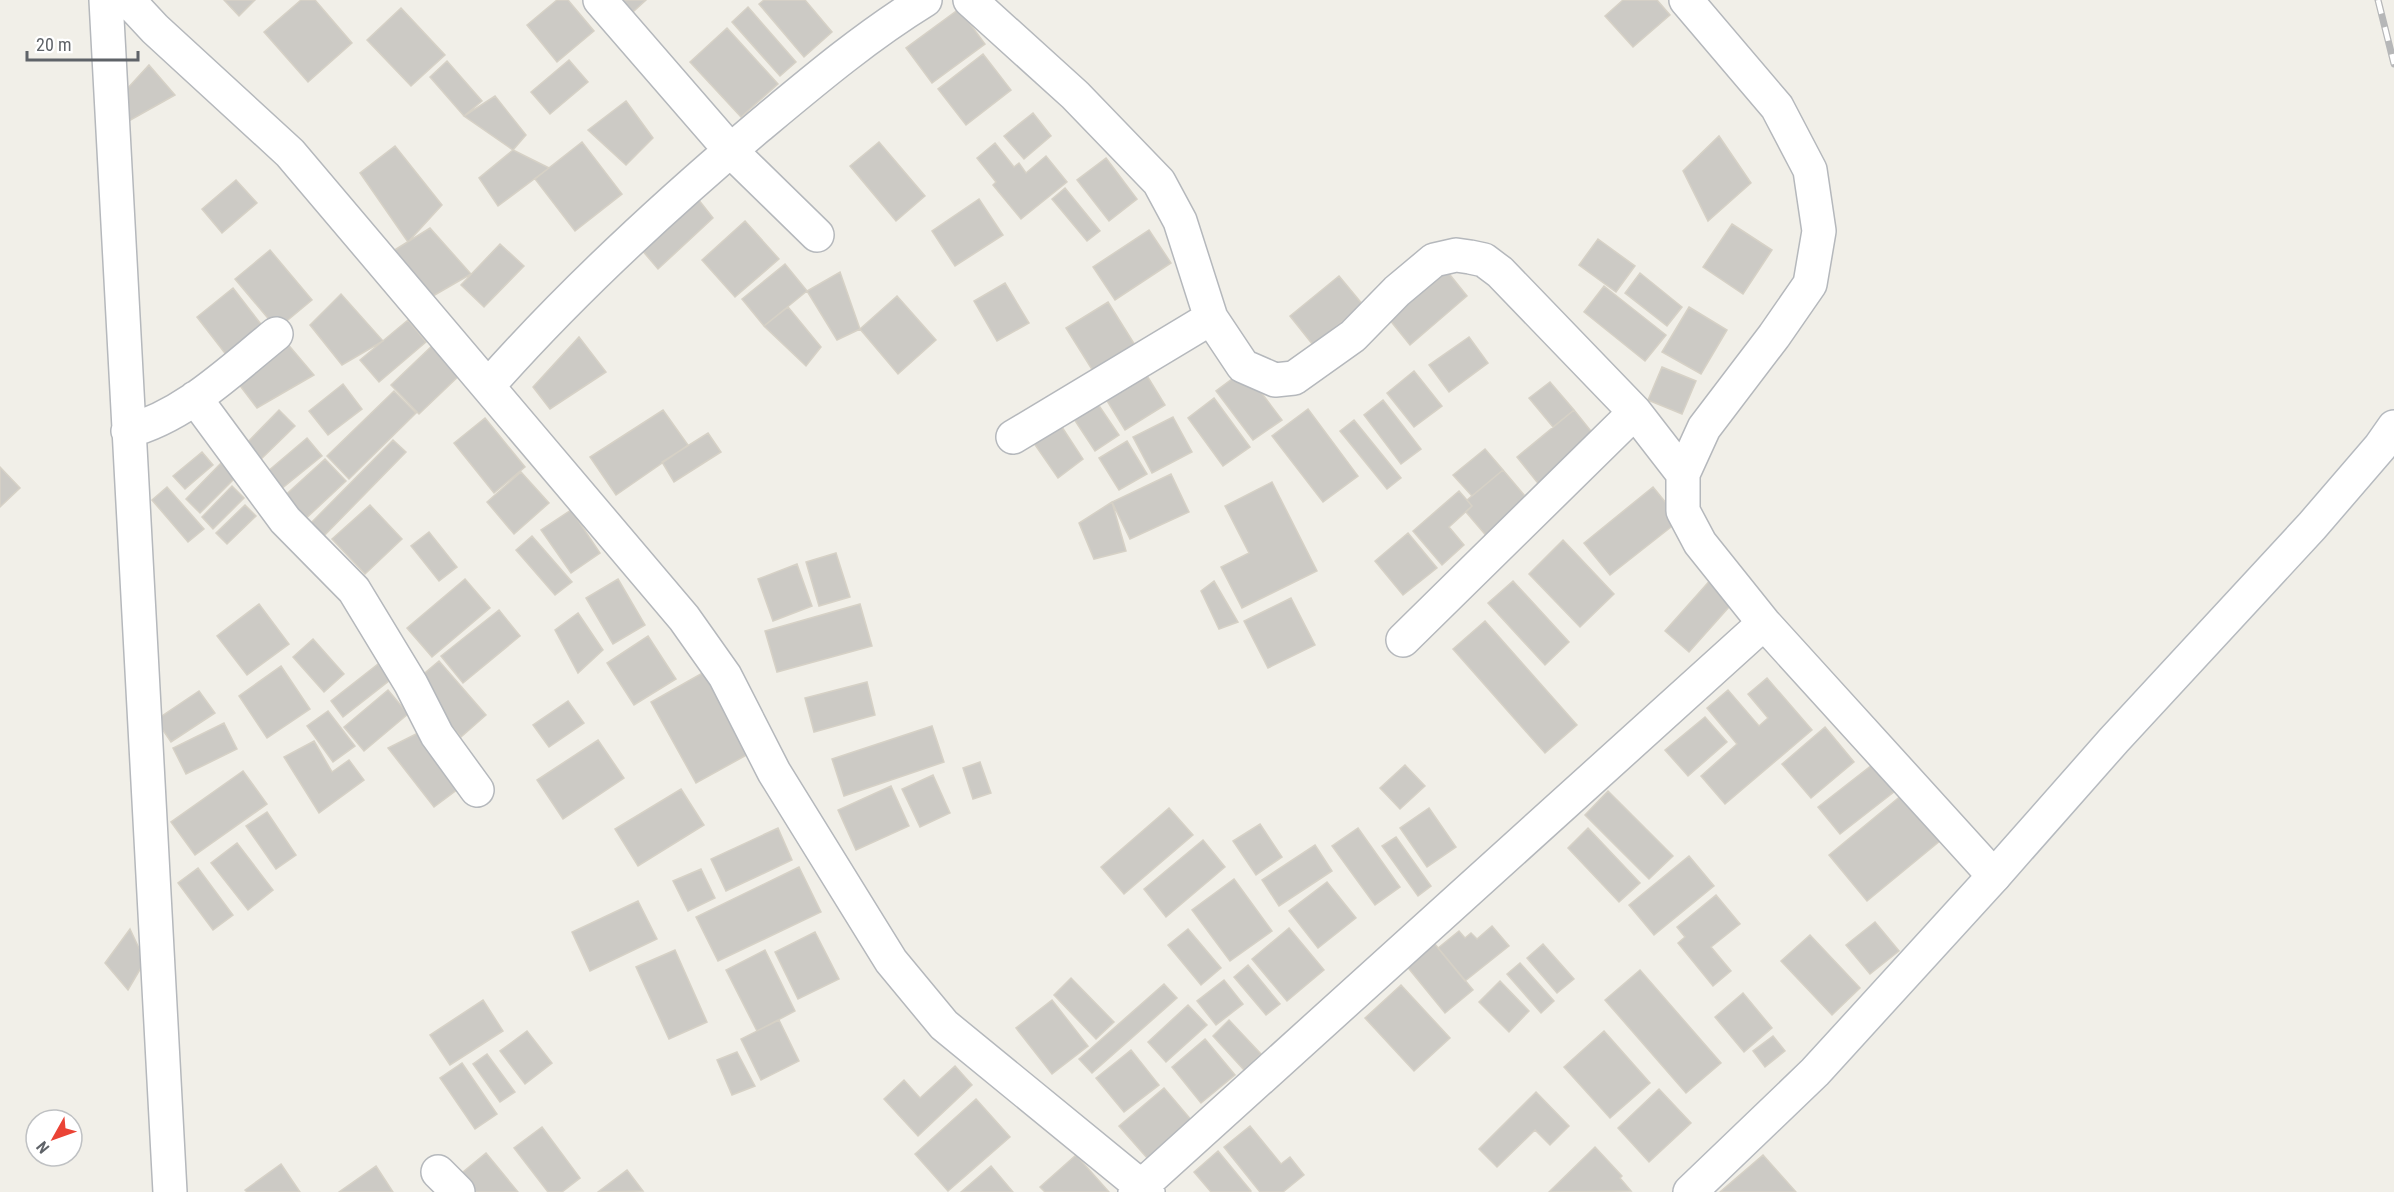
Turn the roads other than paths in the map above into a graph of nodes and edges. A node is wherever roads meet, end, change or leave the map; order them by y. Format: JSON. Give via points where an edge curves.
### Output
{"nodes":[{"id":1,"x":106,"y":0,"type":"edge"},
{"id":2,"x":128,"y":0,"type":"edge"},
{"id":3,"x":600,"y":0,"type":"edge"},
{"id":4,"x":925,"y":0,"type":"edge"},
{"id":5,"x":970,"y":0,"type":"edge"},
{"id":6,"x":1686,"y":0,"type":"edge"},
{"id":7,"x":731,"y":151,"type":"junction"},
{"id":8,"x":816,"y":235,"type":"dead end"},
{"id":9,"x":1211,"y":318,"type":"junction"},
{"id":10,"x":276,"y":334,"type":"dead end"},
{"id":11,"x":488,"y":386,"type":"junction"},
{"id":12,"x":195,"y":398,"type":"junction"},
{"id":13,"x":1635,"y":412,"type":"junction"},
{"id":14,"x":2394,"y":428,"type":"edge"},
{"id":15,"x":128,"y":431,"type":"junction"},
{"id":16,"x":1012,"y":437,"type":"dead end"},
{"id":17,"x":1683,"y":474,"type":"junction"},
{"id":18,"x":1764,"y":623,"type":"junction"},
{"id":19,"x":1403,"y":640,"type":"dead end"},
{"id":20,"x":477,"y":790,"type":"dead end"},
{"id":21,"x":1994,"y":876,"type":"junction"},
{"id":22,"x":1142,"y":1190,"type":"edge"},
{"id":23,"x":170,"y":1192,"type":"edge"},
{"id":24,"x":1689,"y":1192,"type":"edge"}],
"edges":[{"from":1,"to":15,"type":"street"},
{"from":2,"to":11,"type":"street","via":[[290,153]]},
{"from":3,"to":7,"type":"street"},
{"from":4,"to":7,"type":"street","via":[[884,25]]},
{"from":5,"to":9,"type":"street","via":[[1075,95],[1159,182],[1180,221]]},
{"from":6,"to":17,"type":"street","via":[[1777,107],[1810,170],[1819,231],[1810,284],[1704,428]]},
{"from":7,"to":8,"type":"street"},
{"from":7,"to":11,"type":"street","via":[[655,216],[558,310]]},
{"from":9,"to":13,"type":"street","via":[[1243,366],[1275,381],[1294,378],[1353,336],[1434,260],[1456,255],[1484,260]]},
{"from":9,"to":16,"type":"street"},
{"from":10,"to":12,"type":"street"},
{"from":11,"to":22,"type":"street","via":[[684,618],[726,676],[774,772],[891,961],[944,1025]]},
{"from":12,"to":15,"type":"street","via":[[148,426]]},
{"from":12,"to":20,"type":"street","via":[[285,520],[354,590],[437,735]]},
{"from":13,"to":17,"type":"street"},
{"from":13,"to":19,"type":"street"},
{"from":14,"to":21,"type":"street","via":[[2312,526]]},
{"from":15,"to":23,"type":"street"},
{"from":17,"to":18,"type":"street","via":[[1683,511],[1700,543]]},
{"from":18,"to":21,"type":"street"},
{"from":18,"to":22,"type":"street"},
{"from":21,"to":24,"type":"street","via":[[1815,1072]]}]}
